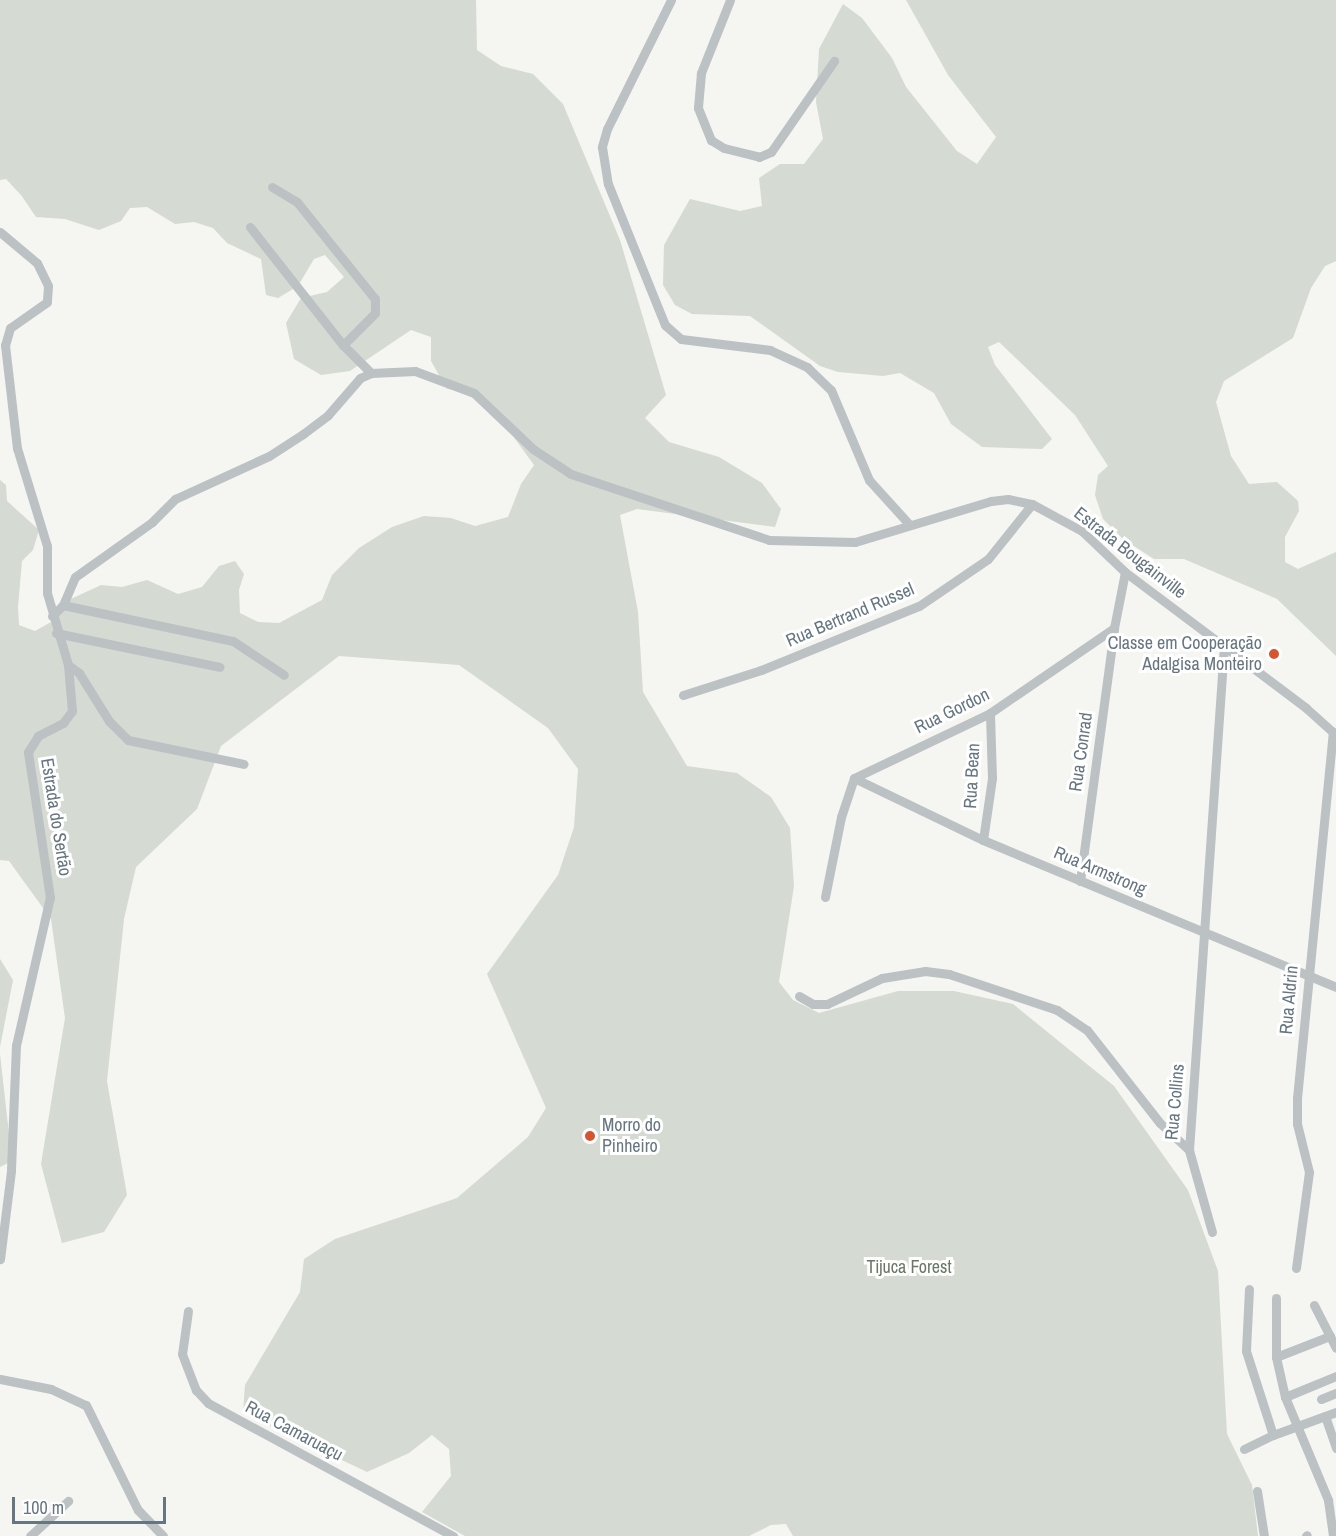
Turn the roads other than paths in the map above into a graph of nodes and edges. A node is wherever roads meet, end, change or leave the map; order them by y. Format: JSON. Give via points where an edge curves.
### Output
{"nodes":[{"id":1,"x":671,"y":0,"type":"edge"},
{"id":2,"x":730,"y":0,"type":"edge"},
{"id":3,"x":834,"y":61,"type":"dead end"},
{"id":4,"x":272,"y":187,"type":"dead end"},
{"id":5,"x":250,"y":227,"type":"dead end"},
{"id":6,"x":0,"y":232,"type":"edge"},
{"id":7,"x":344,"y":345,"type":"junction"},
{"id":8,"x":371,"y":373,"type":"junction"},
{"id":9,"x":1032,"y":504,"type":"junction"},
{"id":10,"x":908,"y":523,"type":"junction"},
{"id":11,"x":1125,"y":572,"type":"junction"},
{"id":12,"x":63,"y":605,"type":"junction"},
{"id":13,"x":52,"y":616,"type":"junction"},
{"id":14,"x":1114,"y":628,"type":"junction"},
{"id":15,"x":56,"y":633,"type":"junction"},
{"id":16,"x":1224,"y":646,"type":"junction"},
{"id":17,"x":68,"y":665,"type":"junction"},
{"id":18,"x":220,"y":667,"type":"dead end"},
{"id":19,"x":284,"y":675,"type":"dead end"},
{"id":20,"x":683,"y":695,"type":"dead end"},
{"id":21,"x":990,"y":713,"type":"junction"},
{"id":22,"x":1334,"y":734,"type":"edge"},
{"id":23,"x":244,"y":764,"type":"dead end"},
{"id":24,"x":854,"y":778,"type":"junction"},
{"id":25,"x":983,"y":840,"type":"junction"},
{"id":26,"x":1080,"y":881,"type":"junction"},
{"id":27,"x":825,"y":897,"type":"dead end"},
{"id":28,"x":1204,"y":932,"type":"junction"},
{"id":29,"x":1308,"y":974,"type":"junction"},
{"id":30,"x":1336,"y":987,"type":"edge"},
{"id":31,"x":799,"y":996,"type":"dead end"},
{"id":32,"x":1189,"y":1150,"type":"junction"},
{"id":33,"x":1212,"y":1232,"type":"dead end"},
{"id":34,"x":0,"y":1258,"type":"edge"},
{"id":35,"x":1296,"y":1268,"type":"dead end"},
{"id":36,"x":1249,"y":1289,"type":"dead end"},
{"id":37,"x":1276,"y":1298,"type":"dead end"},
{"id":38,"x":1314,"y":1305,"type":"dead end"},
{"id":39,"x":188,"y":1311,"type":"dead end"},
{"id":40,"x":1330,"y":1336,"type":"junction"},
{"id":41,"x":1336,"y":1348,"type":"edge"},
{"id":42,"x":1276,"y":1357,"type":"junction"},
{"id":43,"x":1336,"y":1376,"type":"edge"},
{"id":44,"x":0,"y":1378,"type":"edge"},
{"id":45,"x":1336,"y":1393,"type":"edge"},
{"id":46,"x":1285,"y":1397,"type":"junction"},
{"id":47,"x":1321,"y":1398,"type":"dead end"},
{"id":48,"x":1336,"y":1412,"type":"edge"},
{"id":49,"x":1325,"y":1416,"type":"junction"},
{"id":50,"x":1296,"y":1425,"type":"junction"},
{"id":51,"x":1273,"y":1435,"type":"junction"},
{"id":52,"x":1336,"y":1448,"type":"edge"},
{"id":53,"x":1244,"y":1449,"type":"dead end"},
{"id":54,"x":1257,"y":1491,"type":"dead end"},
{"id":55,"x":1332,"y":1499,"type":"edge"},
{"id":56,"x":68,"y":1502,"type":"dead end"},
{"id":57,"x":30,"y":1536,"type":"edge"},
{"id":58,"x":163,"y":1536,"type":"edge"},
{"id":59,"x":453,"y":1536,"type":"edge"},
{"id":60,"x":1264,"y":1536,"type":"edge"},
{"id":61,"x":1333,"y":1536,"type":"edge"}],
"edges":[{"from":1,"to":10,"type":"street","via":[[607,129],[602,147],[608,184],[665,325],[681,339],[770,350],[807,367],[831,390],[869,480]]},
{"from":2,"to":3,"type":"street","via":[[700,73],[698,108],[711,140],[724,148],[759,157],[771,152]]},
{"from":4,"to":7,"type":"street","via":[[297,202],[375,299],[375,313]]},
{"from":5,"to":7,"type":"street"},
{"from":6,"to":13,"type":"street","name":"Estrada do Sertão","via":[[37,263],[48,286],[47,302],[10,328],[5,345],[17,448],[47,546]]},
{"from":7,"to":8,"type":"street"},
{"from":8,"to":10,"type":"street","name":"Estrada Bougainville","via":[[415,371],[452,382],[474,393],[533,449],[571,474],[769,540],[841,543]]},
{"from":8,"to":12,"type":"street","via":[[360,378],[328,415],[269,456],[175,499],[152,522],[75,577]]},
{"from":9,"to":10,"type":"street","name":"Estrada Bougainville","via":[[1008,499],[991,501]]},
{"from":9,"to":11,"type":"street","name":"Estrada Bougainville","via":[[1082,531]]},
{"from":9,"to":20,"type":"street","name":"Rua Bertrand Russel","via":[[988,559],[919,606],[761,670]]},
{"from":11,"to":14,"type":"street"},
{"from":11,"to":16,"type":"street","name":"Estrada Bougainville"},
{"from":12,"to":13,"type":"street"},
{"from":12,"to":19,"type":"street","via":[[233,641]]},
{"from":13,"to":15,"type":"street","name":"Estrada do Sertão"},
{"from":14,"to":21,"type":"street","name":"Rua Gordon"},
{"from":14,"to":26,"type":"street","name":"Rua Conrad"},
{"from":15,"to":17,"type":"street","name":"Estrada do Sertão"},
{"from":15,"to":18,"type":"street"},
{"from":16,"to":22,"type":"street","name":"Estrada Bougainville"},
{"from":16,"to":28,"type":"street","name":"Rua Collins"},
{"from":17,"to":23,"type":"street","via":[[79,673],[110,721],[128,740]]},
{"from":17,"to":34,"type":"street","name":"Estrada do Sertão","via":[[72,711],[63,723],[38,736],[28,752],[50,897],[18,1034],[11,1171]]},
{"from":21,"to":24,"type":"street","name":"Rua Gordon"},
{"from":21,"to":25,"type":"street","name":"Rua Bean","via":[[992,778]]},
{"from":22,"to":29,"type":"street","name":"Rua Aldrin"},
{"from":24,"to":25,"type":"street","name":"Rua Armstrong"},
{"from":24,"to":27,"type":"street","via":[[841,817]]},
{"from":25,"to":26,"type":"street","name":"Rua Armstrong"},
{"from":26,"to":28,"type":"street","name":"Rua Armstrong"},
{"from":28,"to":29,"type":"street","name":"Rua Armstrong"},
{"from":28,"to":32,"type":"street","name":"Rua Collins"},
{"from":29,"to":30,"type":"street","name":"Rua Armstrong"},
{"from":29,"to":35,"type":"street","name":"Rua Aldrin","via":[[1297,1124],[1309,1172]]},
{"from":31,"to":32,"type":"street","name":"Rua Collins","via":[[821,1005],[847,997],[882,978],[925,971],[949,974],[1057,1010],[1087,1030],[1160,1123]]},
{"from":32,"to":33,"type":"street"},
{"from":36,"to":51,"type":"street","via":[[1246,1351]]},
{"from":37,"to":42,"type":"street"},
{"from":38,"to":40,"type":"street"},
{"from":39,"to":59,"type":"street","name":"Rua Camaruaçu","via":[[182,1354],[196,1390],[208,1403]]},
{"from":40,"to":41,"type":"street"},
{"from":40,"to":42,"type":"street"},
{"from":42,"to":46,"type":"street"},
{"from":43,"to":46,"type":"street"},
{"from":44,"to":58,"type":"street","via":[[51,1389],[86,1405],[138,1510]]},
{"from":45,"to":47,"type":"street"},
{"from":46,"to":50,"type":"street"},
{"from":48,"to":49,"type":"street"},
{"from":49,"to":50,"type":"street"},
{"from":49,"to":52,"type":"street"},
{"from":50,"to":51,"type":"street"},
{"from":50,"to":55,"type":"street"},
{"from":51,"to":53,"type":"street"},
{"from":54,"to":60,"type":"street"},
{"from":55,"to":61,"type":"street"},
{"from":56,"to":57,"type":"street"}]}
